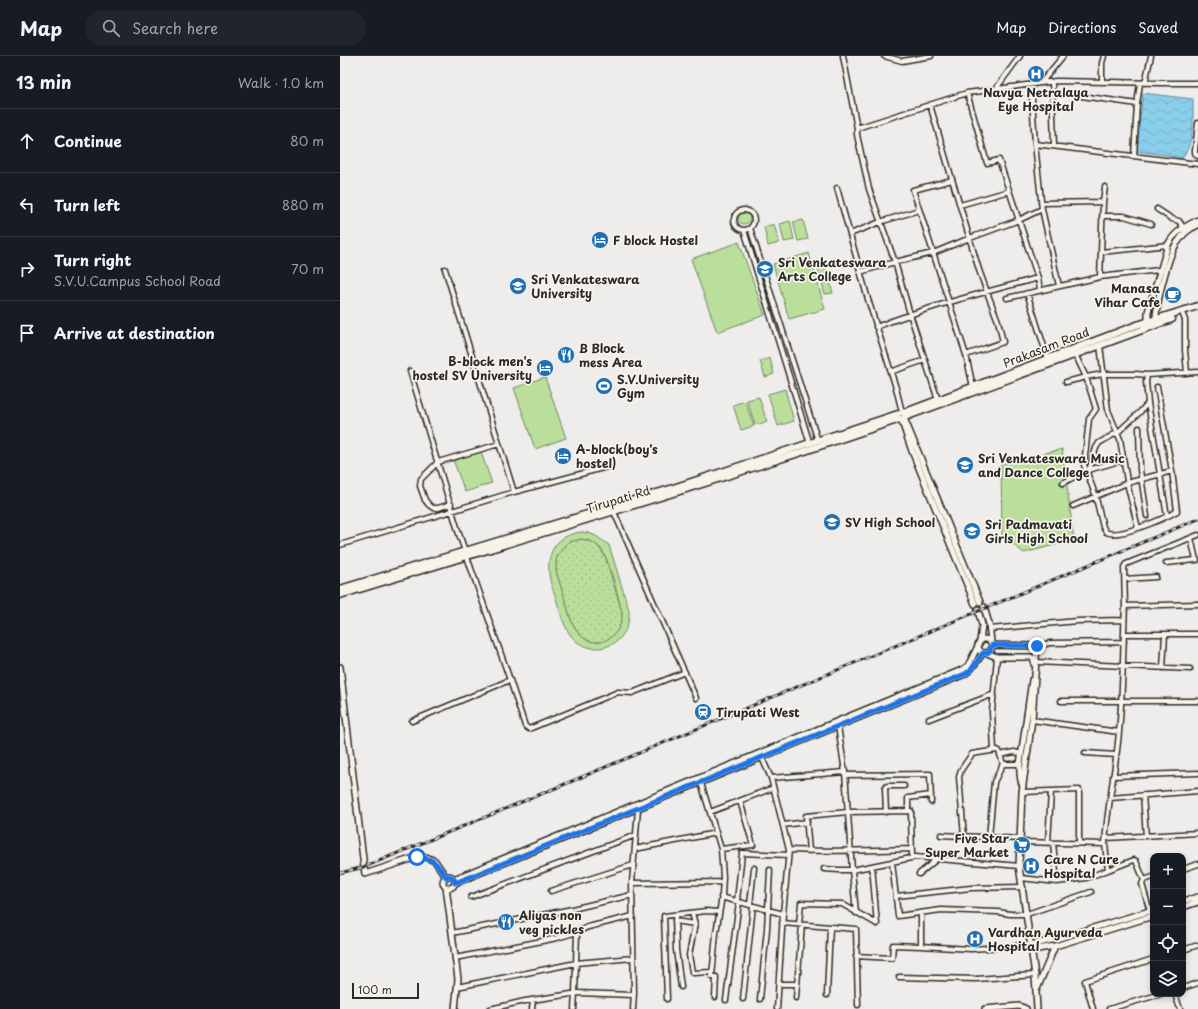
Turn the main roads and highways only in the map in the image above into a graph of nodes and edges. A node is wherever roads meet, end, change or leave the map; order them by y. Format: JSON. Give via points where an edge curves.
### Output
{"nodes":[{"id":1,"x":1198,"y":306,"type":"edge"},
{"id":2,"x":1198,"y":310,"type":"edge"},
{"id":3,"x":1156,"y":321,"type":"junction"},
{"id":4,"x":1148,"y":324,"type":"junction"},
{"id":5,"x":902,"y":416,"type":"junction"},
{"id":6,"x":819,"y":444,"type":"junction"},
{"id":7,"x":670,"y":492,"type":"junction"},
{"id":8,"x":466,"y":553,"type":"junction"},
{"id":9,"x":340,"y":589,"type":"edge"},
{"id":10,"x":340,"y":595,"type":"edge"}],
"edges":[{"from":1,"to":3,"type":"main road","name":"Prakasam Road"},
{"from":2,"to":3,"type":"main road","name":"Prakasam Road"},
{"from":3,"to":4,"type":"main road","name":"Prakasam Road"},
{"from":4,"to":5,"type":"main road","name":"Prakasam Road","via":[[938,400]]},
{"from":4,"to":5,"type":"main road","name":"Prakasam Road","via":[[1100,345]]},
{"from":5,"to":6,"type":"main road","name":"Tirupati Rd"},
{"from":5,"to":6,"type":"main road","name":"Tirupati Rd","via":[[891,422]]},
{"from":6,"to":7,"type":"main road","name":"Tirupati Rd"},
{"from":7,"to":8,"type":"main road","name":"Tirupati Rd"},
{"from":7,"to":8,"type":"main road","name":"Tirupati Rd","via":[[614,512]]},
{"from":8,"to":9,"type":"main road","name":"Tirupati Rd"},
{"from":8,"to":10,"type":"main road","name":"Tirupati Rd"}]}
